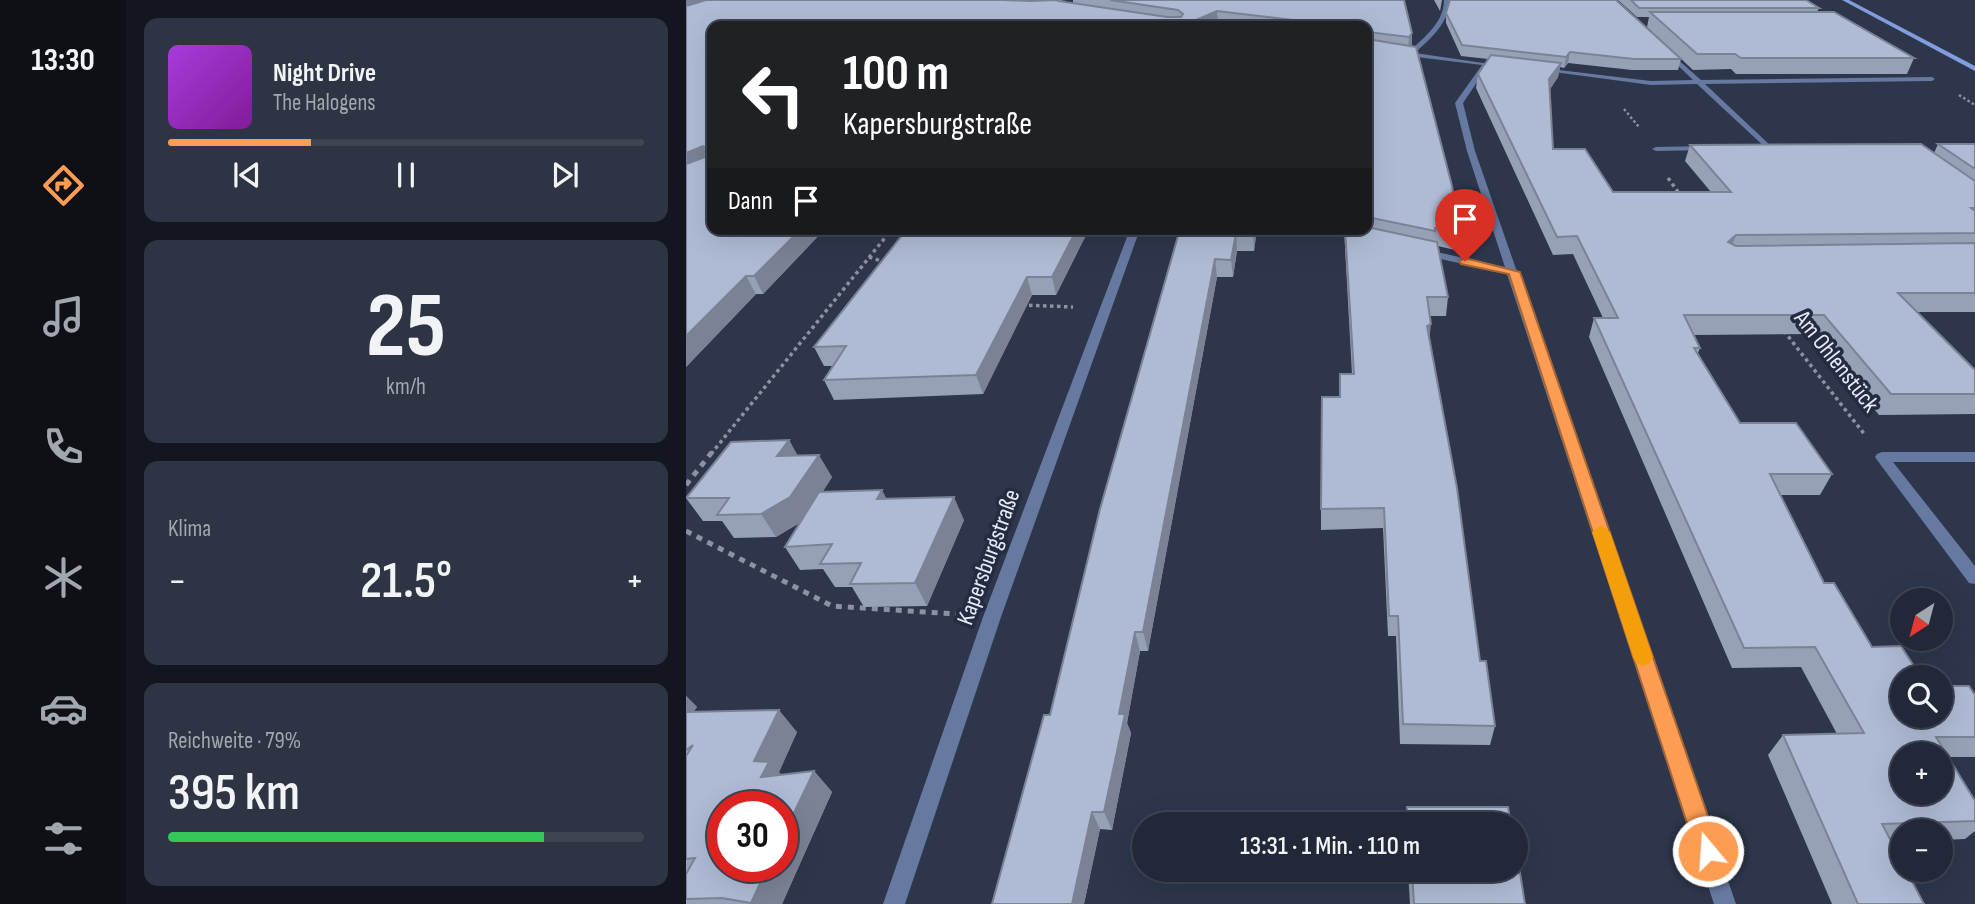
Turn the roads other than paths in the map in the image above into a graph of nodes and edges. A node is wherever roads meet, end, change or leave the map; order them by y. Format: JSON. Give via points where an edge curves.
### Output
{"nodes":[{"id":1,"x":1447,"y":0,"type":"edge"},
{"id":2,"x":1845,"y":0,"type":"edge"},
{"id":3,"x":1663,"y":49,"type":"edge"},
{"id":4,"x":1372,"y":50,"type":"edge"},
{"id":5,"x":1411,"y":54,"type":"junction"},
{"id":6,"x":1537,"y":69,"type":"edge"},
{"id":7,"x":1975,"y":69,"type":"edge"},
{"id":8,"x":1932,"y":79,"type":"dead end"},
{"id":9,"x":1700,"y":84,"type":"junction"},
{"id":10,"x":1718,"y":148,"type":"edge"},
{"id":11,"x":1756,"y":148,"type":"edge"},
{"id":12,"x":1768,"y":148,"type":"junction"},
{"id":13,"x":1782,"y":148,"type":"edge"},
{"id":14,"x":1656,"y":149,"type":"road end"},
{"id":15,"x":1133,"y":235,"type":"edge"},
{"id":16,"x":1344,"y":235,"type":"edge"},
{"id":17,"x":1370,"y":241,"type":"edge"},
{"id":18,"x":1409,"y":249,"type":"edge"},
{"id":19,"x":1514,"y":272,"type":"junction"},
{"id":20,"x":1975,"y":457,"type":"edge"},
{"id":21,"x":1975,"y":578,"type":"edge"},
{"id":22,"x":894,"y":904,"type":"edge"},
{"id":23,"x":1726,"y":904,"type":"edge"}],
"edges":[{"from":1,"to":5,"type":"street","via":[[1449,9],[1441,22]]},
{"from":2,"to":7,"type":"main road"},
{"from":3,"to":9,"type":"street"},
{"from":4,"to":5,"type":"street"},
{"from":5,"to":19,"type":"street","via":[[1493,64],[1459,103]]},
{"from":6,"to":9,"type":"street"},
{"from":8,"to":9,"type":"street"},
{"from":9,"to":12,"type":"street"},
{"from":10,"to":14,"type":"street"},
{"from":11,"to":12,"type":"street"},
{"from":12,"to":13,"type":"street"},
{"from":15,"to":22,"type":"street","name":"Kapersburgstraße","via":[[992,617]]},
{"from":16,"to":17,"type":"street"},
{"from":18,"to":19,"type":"street"},
{"from":19,"to":23,"type":"street"},
{"from":20,"to":21,"type":"street","via":[[1882,457]]}]}
